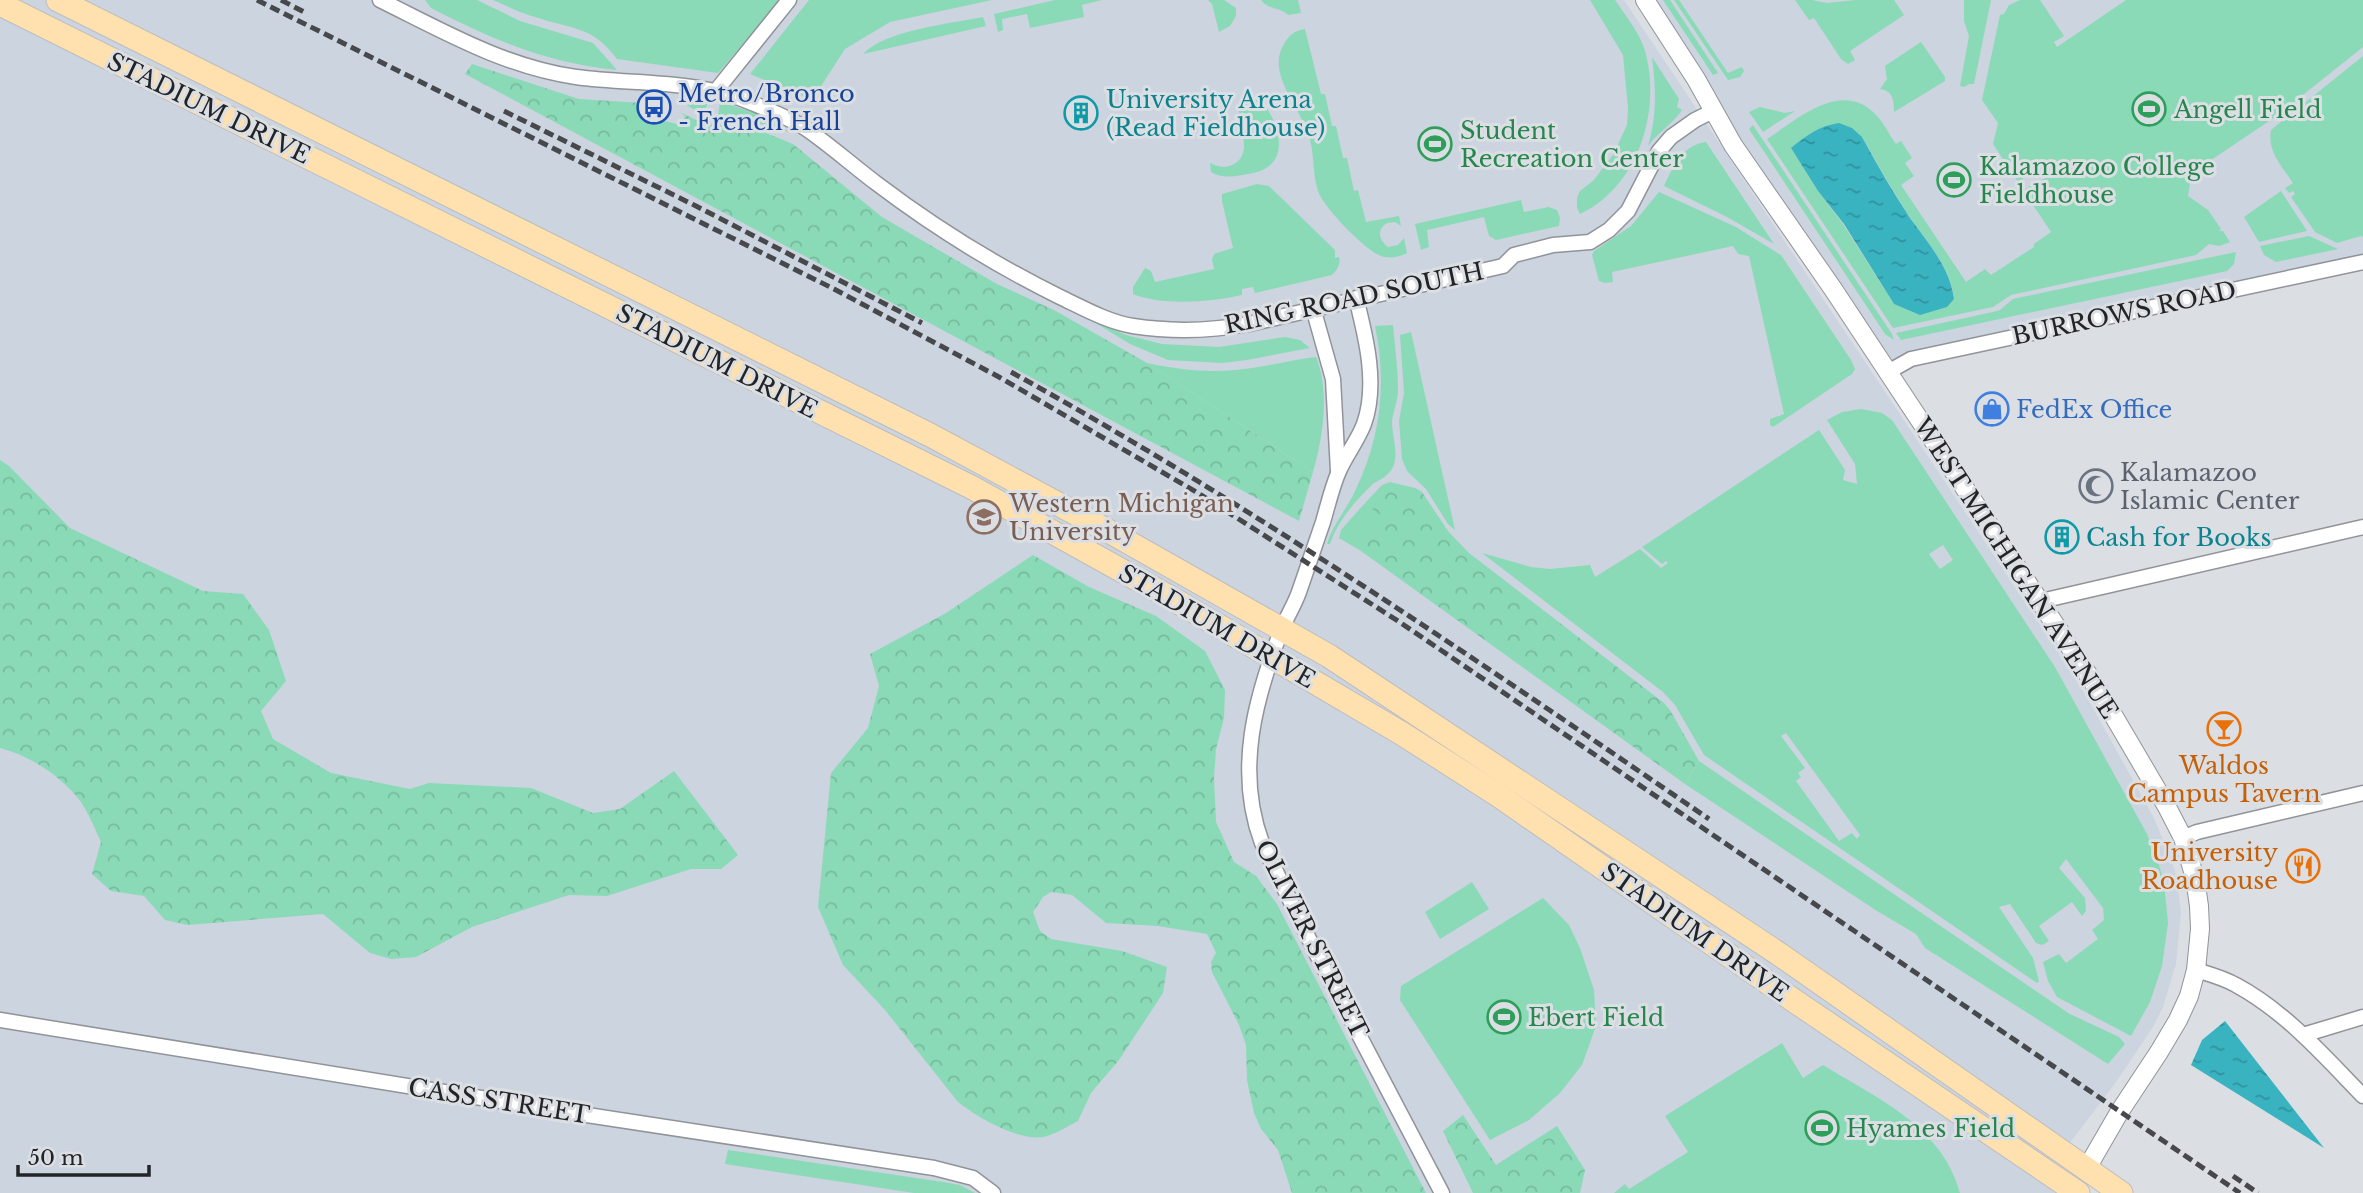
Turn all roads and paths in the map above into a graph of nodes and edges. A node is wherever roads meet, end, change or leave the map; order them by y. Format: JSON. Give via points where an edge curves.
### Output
{"nodes":[{"id":1,"x":58,"y":0,"type":"edge"},
{"id":2,"x":380,"y":0,"type":"edge"},
{"id":3,"x":789,"y":0,"type":"edge"},
{"id":4,"x":1645,"y":0,"type":"edge"},
{"id":5,"x":0,"y":4,"type":"edge"},
{"id":6,"x":715,"y":92,"type":"junction"},
{"id":7,"x":1713,"y":111,"type":"junction"},
{"id":8,"x":2363,"y":262,"type":"edge"},
{"id":9,"x":1356,"y":298,"type":"junction"},
{"id":10,"x":1313,"y":308,"type":"junction"},
{"id":11,"x":1888,"y":373,"type":"junction"},
{"id":12,"x":1338,"y":472,"type":"junction"},
{"id":13,"x":2363,"y":527,"type":"edge"},
{"id":14,"x":2040,"y":601,"type":"junction"},
{"id":15,"x":1282,"y":629,"type":"junction"},
{"id":16,"x":1272,"y":657,"type":"junction"},
{"id":17,"x":2363,"y":793,"type":"edge"},
{"id":18,"x":2182,"y":838,"type":"junction"},
{"id":19,"x":2196,"y":970,"type":"junction"},
{"id":20,"x":2363,"y":1017,"type":"edge"},
{"id":21,"x":0,"y":1020,"type":"edge"},
{"id":22,"x":2303,"y":1035,"type":"junction"},
{"id":23,"x":2363,"y":1096,"type":"edge"},
{"id":24,"x":2087,"y":1168,"type":"junction"},
{"id":25,"x":993,"y":1193,"type":"edge"},
{"id":26,"x":1443,"y":1193,"type":"edge"},
{"id":27,"x":2078,"y":1193,"type":"edge"},
{"id":28,"x":2121,"y":1193,"type":"edge"}],
"edges":[{"from":1,"to":15,"type":"main road","name":"STADIUM DRIVE","via":[[919,429]]},
{"from":2,"to":6,"type":"street","name":"RING ROAD SOUTH","via":[[524,66],[575,77]]},
{"from":3,"to":6,"type":"street"},
{"from":4,"to":7,"type":"street","name":"WEST MICHIGAN AVENUE"},
{"from":5,"to":16,"type":"main road","name":"STADIUM DRIVE","via":[[973,488]]},
{"from":6,"to":10,"type":"street","name":"RING ROAD SOUTH","via":[[750,102],[804,127],[939,228],[1018,276],[1109,319],[1131,326],[1221,329]]},
{"from":7,"to":9,"type":"street","name":"RING ROAD SOUTH","via":[[1671,137],[1628,211],[1590,242],[1540,248],[1514,255],[1503,266]]},
{"from":7,"to":11,"type":"street","name":"WEST MICHIGAN AVENUE"},
{"from":8,"to":11,"type":"street","name":"BURROWS ROAD","via":[[1911,359]]},
{"from":9,"to":10,"type":"street","name":"RING ROAD SOUTH"},
{"from":9,"to":12,"type":"street","name":"OLIVER STREET","via":[[1368,359],[1368,398],[1364,425]]},
{"from":10,"to":12,"type":"street","name":"OLIVER STREET","via":[[1333,379]]},
{"from":11,"to":14,"type":"street","name":"WEST MICHIGAN AVENUE"},
{"from":12,"to":15,"type":"street","name":"OLIVER STREET"},
{"from":13,"to":14,"type":"street"},
{"from":14,"to":18,"type":"street","name":"WEST MICHIGAN AVENUE","via":[[2103,698]]},
{"from":15,"to":16,"type":"street","name":"OLIVER STREET"},
{"from":15,"to":24,"type":"main road","name":"STADIUM DRIVE","via":[[1757,939]]},
{"from":16,"to":26,"type":"street","name":"OLIVER STREET","via":[[1249,746],[1247,771],[1257,829],[1315,951]]},
{"from":16,"to":27,"type":"main road","name":"STADIUM DRIVE","via":[[1498,795]]},
{"from":17,"to":18,"type":"street"},
{"from":18,"to":19,"type":"street","name":"WEST MICHIGAN AVENUE","via":[[2199,906]]},
{"from":19,"to":22,"type":"street","via":[[2242,989]]},
{"from":19,"to":24,"type":"street","name":"WEST MICHIGAN AVENUE","via":[[2178,1020]]},
{"from":20,"to":22,"type":"street"},
{"from":21,"to":25,"type":"street","name":"CASS STREET","via":[[934,1168],[973,1178]]},
{"from":22,"to":23,"type":"street"},
{"from":24,"to":28,"type":"main road","name":"STADIUM DRIVE"}]}
